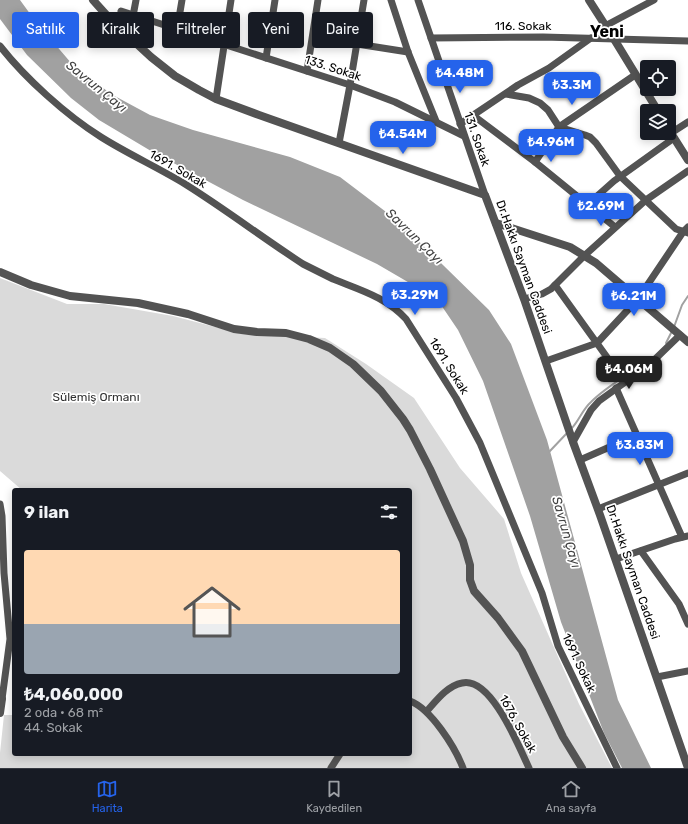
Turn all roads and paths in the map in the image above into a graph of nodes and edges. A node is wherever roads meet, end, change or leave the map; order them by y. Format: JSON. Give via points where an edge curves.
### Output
{"nodes":[{"id":1,"x":92,"y":0,"type":"edge"},
{"id":2,"x":136,"y":0,"type":"edge"},
{"id":3,"x":182,"y":0,"type":"edge"},
{"id":4,"x":232,"y":0,"type":"edge"},
{"id":5,"x":275,"y":0,"type":"edge"},
{"id":6,"x":318,"y":0,"type":"edge"},
{"id":7,"x":364,"y":0,"type":"edge"},
{"id":8,"x":391,"y":0,"type":"edge"},
{"id":9,"x":418,"y":0,"type":"edge"},
{"id":10,"x":588,"y":0,"type":"edge"},
{"id":11,"x":654,"y":0,"type":"edge"},
{"id":12,"x":134,"y":12,"type":"edge"},
{"id":13,"x":180,"y":12,"type":"edge"},
{"id":14,"x":230,"y":12,"type":"edge"},
{"id":15,"x":362,"y":12,"type":"edge"},
{"id":16,"x":605,"y":26,"type":"junction"},
{"id":17,"x":431,"y":38,"type":"junction"},
{"id":18,"x":591,"y":38,"type":"junction"},
{"id":19,"x":614,"y":39,"type":"junction"},
{"id":20,"x":688,"y":41,"type":"edge"},
{"id":21,"x":0,"y":46,"type":"edge"},
{"id":22,"x":373,"y":47,"type":"edge"},
{"id":23,"x":223,"y":48,"type":"edge"},
{"id":24,"x":236,"y":48,"type":"edge"},
{"id":25,"x":356,"y":48,"type":"edge"},
{"id":26,"x":408,"y":52,"type":"junction"},
{"id":27,"x":266,"y":58,"type":"junction"},
{"id":28,"x":307,"y":71,"type":"junction"},
{"id":29,"x":635,"y":74,"type":"junction"},
{"id":30,"x":350,"y":85,"type":"junction"},
{"id":31,"x":506,"y":94,"type":"junction"},
{"id":32,"x":216,"y":99,"type":"junction"},
{"id":33,"x":654,"y":104,"type":"edge"},
{"id":34,"x":474,"y":116,"type":"junction"},
{"id":35,"x":436,"y":121,"type":"junction"},
{"id":36,"x":688,"y":122,"type":"edge"},
{"id":37,"x":460,"y":124,"type":"junction"},
{"id":38,"x":559,"y":127,"type":"junction"},
{"id":39,"x":676,"y":131,"type":"edge"},
{"id":40,"x":464,"y":136,"type":"junction"},
{"id":41,"x":665,"y":140,"type":"edge"},
{"id":42,"x":676,"y":140,"type":"edge"},
{"id":43,"x":339,"y":143,"type":"junction"},
{"id":44,"x":688,"y":160,"type":"edge"},
{"id":45,"x":534,"y":162,"type":"junction"},
{"id":46,"x":688,"y":171,"type":"edge"},
{"id":47,"x":620,"y":176,"type":"junction"},
{"id":48,"x":485,"y":195,"type":"junction"},
{"id":49,"x":646,"y":200,"type":"junction"},
{"id":50,"x":587,"y":205,"type":"junction"},
{"id":51,"x":496,"y":224,"type":"junction"},
{"id":52,"x":615,"y":227,"type":"junction"},
{"id":53,"x":686,"y":231,"type":"edge"},
{"id":54,"x":585,"y":255,"type":"junction"},
{"id":55,"x":0,"y":272,"type":"edge"},
{"id":56,"x":555,"y":286,"type":"junction"},
{"id":57,"x":524,"y":299,"type":"junction"},
{"id":58,"x":638,"y":299,"type":"junction"},
{"id":59,"x":680,"y":335,"type":"junction"},
{"id":60,"x":688,"y":342,"type":"edge"},
{"id":61,"x":597,"y":343,"type":"junction"},
{"id":62,"x":609,"y":360,"type":"dead end"},
{"id":63,"x":546,"y":361,"type":"junction"},
{"id":64,"x":616,"y":388,"type":"junction"},
{"id":65,"x":637,"y":435,"type":"junction"},
{"id":66,"x":573,"y":442,"type":"junction"},
{"id":67,"x":580,"y":460,"type":"junction"},
{"id":68,"x":688,"y":473,"type":"edge"},
{"id":69,"x":659,"y":484,"type":"junction"},
{"id":70,"x":0,"y":504,"type":"edge"},
{"id":71,"x":598,"y":509,"type":"junction"},
{"id":72,"x":685,"y":536,"type":"edge"},
{"id":73,"x":641,"y":551,"type":"junction"},
{"id":74,"x":616,"y":559,"type":"junction"},
{"id":75,"x":2,"y":560,"type":"edge"},
{"id":76,"x":688,"y":624,"type":"edge"},
{"id":77,"x":688,"y":671,"type":"edge"},
{"id":78,"x":657,"y":677,"type":"junction"},
{"id":79,"x":2,"y":695,"type":"edge"},
{"id":80,"x":412,"y":702,"type":"edge"},
{"id":81,"x":427,"y":711,"type":"junction"},
{"id":82,"x":0,"y":712,"type":"edge"},
{"id":83,"x":339,"y":756,"type":"edge"},
{"id":84,"x":331,"y":768,"type":"edge"},
{"id":85,"x":463,"y":768,"type":"edge"},
{"id":86,"x":530,"y":768,"type":"edge"},
{"id":87,"x":582,"y":768,"type":"edge"},
{"id":88,"x":617,"y":768,"type":"edge"},
{"id":89,"x":688,"y":768,"type":"edge"}],
"edges":[{"from":1,"to":32,"type":"street","name":"Dr.Hakkı Sayman Caddesi","via":[[151,57],[187,84]]},
{"from":2,"to":12,"type":"street"},
{"from":3,"to":13,"type":"street"},
{"from":4,"to":14,"type":"street"},
{"from":5,"to":27,"type":"street"},
{"from":6,"to":28,"type":"street"},
{"from":7,"to":15,"type":"street"},
{"from":8,"to":26,"type":"street"},
{"from":9,"to":17,"type":"street","name":"131. Sokak"},
{"from":10,"to":16,"type":"street"},
{"from":11,"to":16,"type":"street"},
{"from":16,"to":19,"type":"street"},
{"from":17,"to":18,"type":"street","name":"116. Sokak"},
{"from":17,"to":37,"type":"street","name":"131. Sokak"},
{"from":18,"to":19,"type":"street","name":"116. Sokak"},
{"from":18,"to":31,"type":"street"},
{"from":19,"to":20,"type":"street","name":"116. Sokak"},
{"from":19,"to":29,"type":"street"},
{"from":21,"to":88,"type":"street","name":"1691. Sokak","via":[[68,114],[86,127],[186,184],[303,264],[381,298],[406,318],[456,398],[480,443],[542,593],[558,646]]},
{"from":22,"to":26,"type":"street"},
{"from":23,"to":32,"type":"street"},
{"from":24,"to":27,"type":"street","name":"133. Sokak"},
{"from":25,"to":30,"type":"street"},
{"from":26,"to":35,"type":"street"},
{"from":27,"to":28,"type":"street","name":"133. Sokak"},
{"from":28,"to":30,"type":"street","name":"133. Sokak"},
{"from":29,"to":33,"type":"street"},
{"from":29,"to":38,"type":"street"},
{"from":30,"to":35,"type":"street","name":"133. Sokak"},
{"from":30,"to":43,"type":"street"},
{"from":31,"to":34,"type":"street"},
{"from":31,"to":38,"type":"street","via":[[529,98],[540,103]]},
{"from":32,"to":43,"type":"street","name":"Dr.Hakkı Sayman Caddesi"},
{"from":34,"to":37,"type":"street"},
{"from":34,"to":45,"type":"street"},
{"from":35,"to":40,"type":"street","name":"133. Sokak"},
{"from":36,"to":39,"type":"street"},
{"from":37,"to":40,"type":"street","name":"131. Sokak"},
{"from":38,"to":45,"type":"street"},
{"from":38,"to":47,"type":"street","via":[[590,137]]},
{"from":40,"to":48,"type":"street","name":"131. Sokak"},
{"from":41,"to":47,"type":"street"},
{"from":42,"to":44,"type":"street"},
{"from":43,"to":48,"type":"street","name":"Dr.Hakkı Sayman Caddesi"},
{"from":45,"to":50,"type":"street"},
{"from":46,"to":49,"type":"street"},
{"from":47,"to":49,"type":"street"},
{"from":47,"to":50,"type":"street"},
{"from":48,"to":51,"type":"street","name":"Dr.Hakkı Sayman Caddesi"},
{"from":49,"to":52,"type":"street"},
{"from":49,"to":53,"type":"street","via":[[676,229]]},
{"from":50,"to":52,"type":"street"},
{"from":51,"to":54,"type":"street","via":[[570,247]]},
{"from":51,"to":57,"type":"street","name":"Dr.Hakkı Sayman Caddesi"},
{"from":52,"to":54,"type":"street"},
{"from":53,"to":58,"type":"street"},
{"from":54,"to":56,"type":"street"},
{"from":54,"to":58,"type":"street"},
{"from":55,"to":87,"type":"street","via":[[70,296],[138,303],[188,314],[234,329],[309,339],[330,348],[353,364],[381,391],[410,430],[463,541],[474,591],[498,618],[522,652],[563,737]]},
{"from":56,"to":57,"type":"street","via":[[547,292]]},
{"from":56,"to":61,"type":"street"},
{"from":57,"to":63,"type":"street","name":"Dr.Hakkı Sayman Caddesi"},
{"from":58,"to":59,"type":"street"},
{"from":58,"to":61,"type":"street"},
{"from":59,"to":60,"type":"street"},
{"from":59,"to":64,"type":"street","via":[[649,365]]},
{"from":61,"to":62,"type":"street"},
{"from":61,"to":63,"type":"street"},
{"from":63,"to":66,"type":"street","name":"Dr.Hakkı Sayman Caddesi"},
{"from":64,"to":65,"type":"street"},
{"from":64,"to":66,"type":"street","via":[[591,410]]},
{"from":65,"to":67,"type":"street"},
{"from":65,"to":69,"type":"street"},
{"from":66,"to":67,"type":"street","name":"Dr.Hakkı Sayman Caddesi"},
{"from":67,"to":71,"type":"street","name":"Dr.Hakkı Sayman Caddesi"},
{"from":68,"to":69,"type":"street"},
{"from":69,"to":71,"type":"street"},
{"from":69,"to":72,"type":"street"},
{"from":70,"to":75,"type":"street","via":[[3,529]]},
{"from":71,"to":74,"type":"street","name":"Dr.Hakkı Sayman Caddesi"},
{"from":72,"to":73,"type":"street"},
{"from":73,"to":74,"type":"street"},
{"from":73,"to":76,"type":"street","via":[[679,604]]},
{"from":74,"to":78,"type":"street","name":"Dr.Hakkı Sayman Caddesi"},
{"from":75,"to":79,"type":"street","via":[[10,639]]},
{"from":77,"to":78,"type":"street"},
{"from":78,"to":89,"type":"street","name":"Dr.Hakkı Sayman Caddesi"},
{"from":79,"to":82,"type":"street"},
{"from":80,"to":81,"type":"street"},
{"from":81,"to":85,"type":"street"},
{"from":81,"to":86,"type":"street","name":"1676. Sokak","via":[[445,692],[457,684],[470,682],[476,685],[495,701]]},
{"from":83,"to":84,"type":"street"}]}
